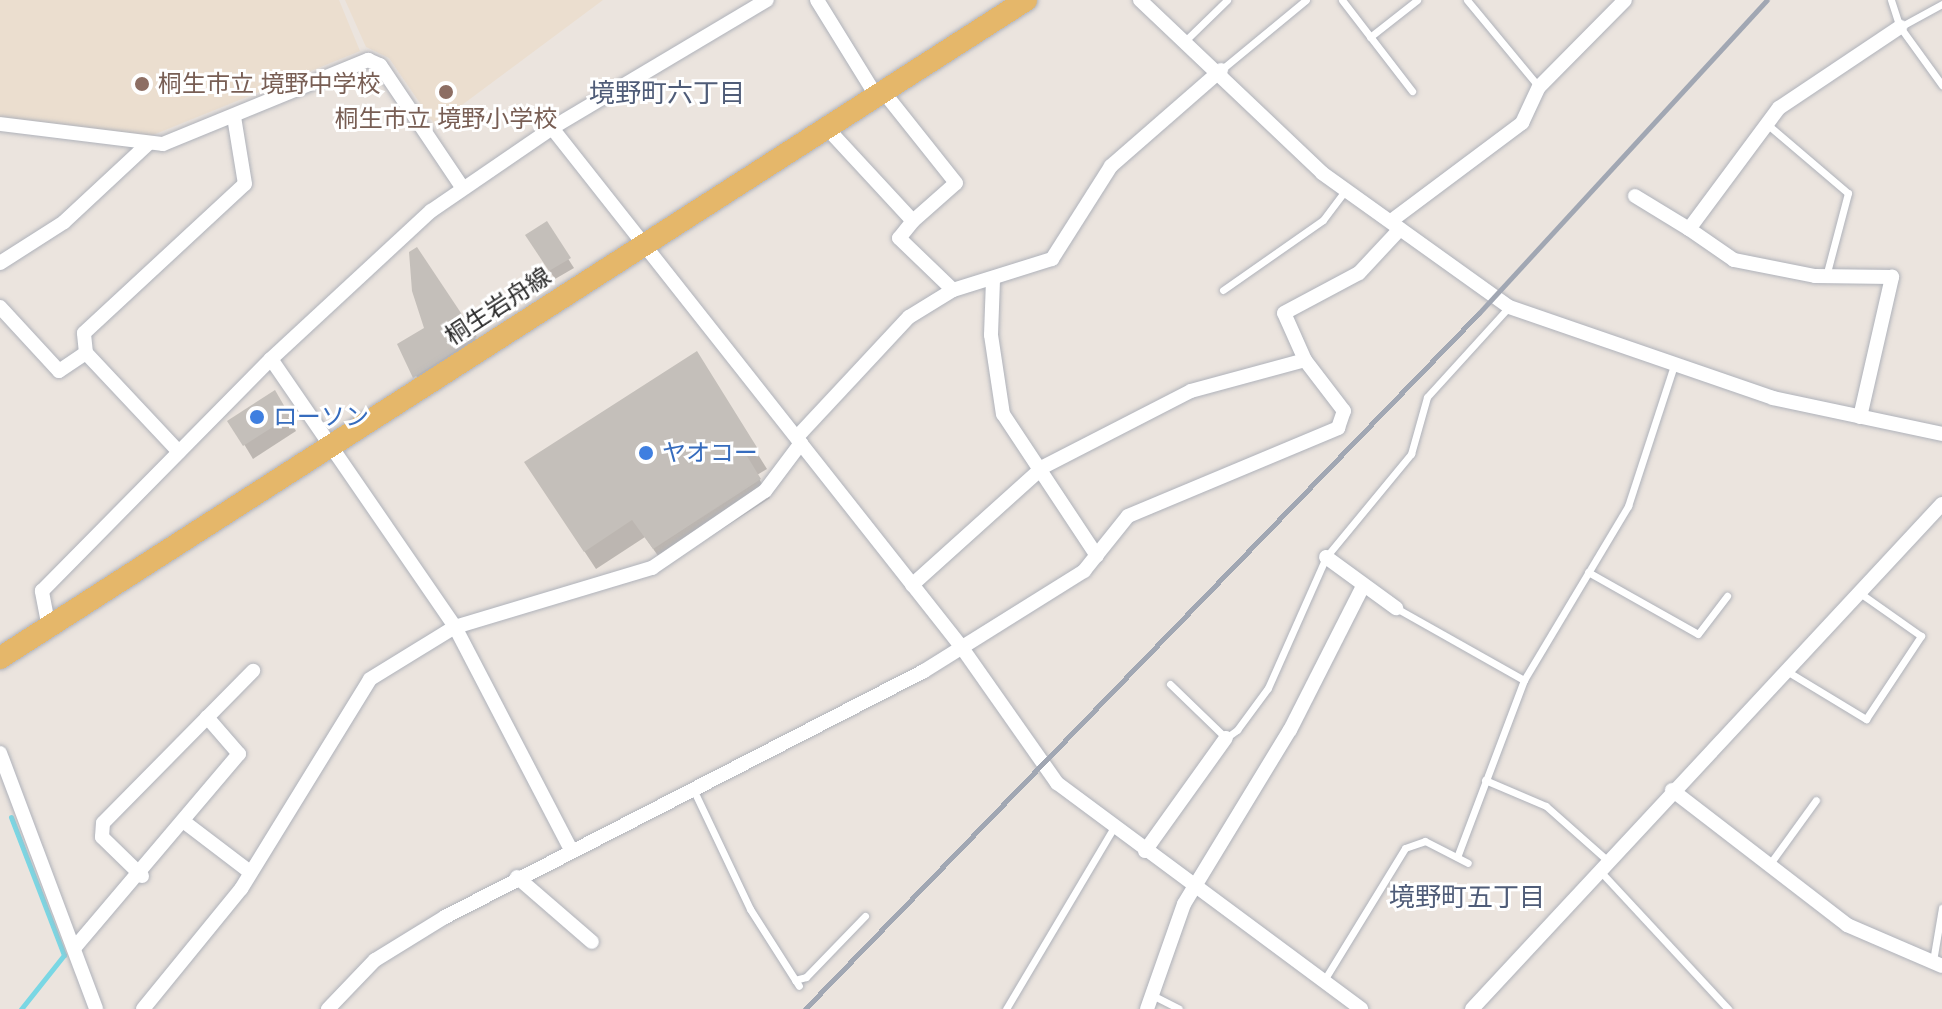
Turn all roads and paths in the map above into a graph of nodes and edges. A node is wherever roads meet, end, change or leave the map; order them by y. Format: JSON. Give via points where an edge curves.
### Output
{"nodes":[{"id":1,"x":767,"y":0,"type":"edge"},
{"id":2,"x":817,"y":0,"type":"edge"},
{"id":3,"x":1026,"y":0,"type":"edge"},
{"id":4,"x":1140,"y":0,"type":"edge"},
{"id":5,"x":1227,"y":0,"type":"edge"},
{"id":6,"x":1306,"y":0,"type":"edge"},
{"id":7,"x":1342,"y":0,"type":"edge"},
{"id":8,"x":1417,"y":0,"type":"edge"},
{"id":9,"x":1467,"y":0,"type":"edge"},
{"id":10,"x":1625,"y":0,"type":"edge"},
{"id":11,"x":1891,"y":0,"type":"edge"},
{"id":12,"x":1942,"y":4,"type":"edge"},
{"id":13,"x":1900,"y":27,"type":"junction"},
{"id":14,"x":1370,"y":37,"type":"junction"},
{"id":15,"x":1187,"y":39,"type":"junction"},
{"id":16,"x":1221,"y":70,"type":"junction"},
{"id":17,"x":1942,"y":85,"type":"edge"},
{"id":18,"x":1539,"y":87,"type":"junction"},
{"id":19,"x":1412,"y":91,"type":"dead end"},
{"id":20,"x":878,"y":92,"type":"junction"},
{"id":21,"x":234,"y":117,"type":"junction"},
{"id":22,"x":0,"y":124,"type":"edge"},
{"id":23,"x":1768,"y":125,"type":"junction"},
{"id":24,"x":825,"y":126,"type":"junction"},
{"id":25,"x":552,"y":128,"type":"junction"},
{"id":26,"x":148,"y":144,"type":"junction"},
{"id":27,"x":462,"y":187,"type":"junction"},
{"id":28,"x":1346,"y":190,"type":"junction"},
{"id":29,"x":1635,"y":196,"type":"dead end"},
{"id":30,"x":913,"y":221,"type":"junction"},
{"id":31,"x":1396,"y":225,"type":"junction"},
{"id":32,"x":1689,"y":229,"type":"junction"},
{"id":33,"x":644,"y":243,"type":"junction"},
{"id":34,"x":0,"y":263,"type":"edge"},
{"id":35,"x":1826,"y":276,"type":"junction"},
{"id":36,"x":993,"y":280,"type":"junction"},
{"id":37,"x":953,"y":290,"type":"junction"},
{"id":38,"x":1223,"y":290,"type":"dead end"},
{"id":39,"x":0,"y":307,"type":"edge"},
{"id":40,"x":1509,"y":307,"type":"junction"},
{"id":41,"x":86,"y":353,"type":"junction"},
{"id":42,"x":271,"y":359,"type":"junction"},
{"id":43,"x":1305,"y":360,"type":"junction"},
{"id":44,"x":1673,"y":368,"type":"junction"},
{"id":45,"x":1860,"y":417,"type":"junction"},
{"id":46,"x":1942,"y":434,"type":"edge"},
{"id":47,"x":799,"y":440,"type":"junction"},
{"id":48,"x":331,"y":443,"type":"junction"},
{"id":49,"x":179,"y":452,"type":"junction"},
{"id":50,"x":1043,"y":467,"type":"junction"},
{"id":51,"x":1942,"y":504,"type":"edge"},
{"id":52,"x":1097,"y":556,"type":"junction"},
{"id":53,"x":1326,"y":557,"type":"junction"},
{"id":54,"x":1588,"y":572,"type":"junction"},
{"id":55,"x":912,"y":585,"type":"junction"},
{"id":56,"x":1362,"y":588,"type":"junction"},
{"id":57,"x":1860,"y":593,"type":"junction"},
{"id":58,"x":1727,"y":596,"type":"dead end"},
{"id":59,"x":1396,"y":608,"type":"joint"},
{"id":60,"x":455,"y":627,"type":"junction"},
{"id":61,"x":49,"y":628,"type":"junction"},
{"id":62,"x":960,"y":645,"type":"junction"},
{"id":63,"x":0,"y":658,"type":"edge"},
{"id":64,"x":1785,"y":670,"type":"junction"},
{"id":65,"x":253,"y":671,"type":"dead end"},
{"id":66,"x":1524,"y":680,"type":"junction"},
{"id":67,"x":1170,"y":684,"type":"dead end"},
{"id":68,"x":207,"y":717,"type":"junction"},
{"id":69,"x":1226,"y":738,"type":"junction"},
{"id":70,"x":0,"y":753,"type":"edge"},
{"id":71,"x":1485,"y":780,"type":"junction"},
{"id":72,"x":693,"y":789,"type":"junction"},
{"id":73,"x":1672,"y":790,"type":"junction"},
{"id":74,"x":1816,"y":800,"type":"dead end"},
{"id":75,"x":183,"y":821,"type":"junction"},
{"id":76,"x":1113,"y":829,"type":"junction"},
{"id":77,"x":570,"y":848,"type":"junction"},
{"id":78,"x":1145,"y":851,"type":"junction"},
{"id":79,"x":1457,"y":857,"type":"junction"},
{"id":80,"x":1468,"y":863,"type":"dead end"},
{"id":81,"x":1602,"y":864,"type":"junction"},
{"id":82,"x":1768,"y":867,"type":"junction"},
{"id":83,"x":250,"y":872,"type":"junction"},
{"id":84,"x":142,"y":876,"type":"junction"},
{"id":85,"x":517,"y":877,"type":"junction"},
{"id":86,"x":1193,"y":887,"type":"junction"},
{"id":87,"x":1942,"y":908,"type":"edge"},
{"id":88,"x":865,"y":916,"type":"dead end"},
{"id":89,"x":592,"y":942,"type":"dead end"},
{"id":90,"x":76,"y":946,"type":"junction"},
{"id":91,"x":1938,"y":964,"type":"edge"},
{"id":92,"x":1323,"y":982,"type":"junction"},
{"id":93,"x":1150,"y":1002,"type":"edge"},
{"id":94,"x":96,"y":1009,"type":"edge"},
{"id":95,"x":143,"y":1009,"type":"edge"},
{"id":96,"x":328,"y":1009,"type":"edge"},
{"id":97,"x":1006,"y":1009,"type":"edge"},
{"id":98,"x":1179,"y":1009,"type":"edge"},
{"id":99,"x":1361,"y":1009,"type":"edge"},
{"id":100,"x":1472,"y":1009,"type":"edge"},
{"id":101,"x":1728,"y":1009,"type":"edge"}],
"edges":[{"from":1,"to":25,"type":"street"},
{"from":2,"to":20,"type":"street"},
{"from":3,"to":20,"type":"main road","name":"桐生岩舟線"},
{"from":4,"to":15,"type":"street"},
{"from":5,"to":15,"type":"lane"},
{"from":6,"to":16,"type":"lane"},
{"from":7,"to":14,"type":"lane"},
{"from":8,"to":14,"type":"lane"},
{"from":9,"to":18,"type":"lane"},
{"from":10,"to":18,"type":"street"},
{"from":11,"to":13,"type":"lane"},
{"from":12,"to":13,"type":"lane"},
{"from":13,"to":17,"type":"lane"},
{"from":13,"to":23,"type":"street","via":[[1779,108]]},
{"from":14,"to":19,"type":"lane"},
{"from":15,"to":16,"type":"street"},
{"from":16,"to":28,"type":"street"},
{"from":16,"to":36,"type":"street","via":[[1111,166],[1052,259]]},
{"from":18,"to":31,"type":"street","via":[[1522,123]]},
{"from":20,"to":24,"type":"main road","name":"桐生岩舟線"},
{"from":20,"to":30,"type":"street","via":[[956,183]]},
{"from":21,"to":26,"type":"street","via":[[179,141]]},
{"from":21,"to":27,"type":"street","via":[[368,60],[380,65]]},
{"from":21,"to":41,"type":"street","via":[[245,184],[84,333]]},
{"from":22,"to":26,"type":"street"},
{"from":23,"to":32,"type":"street"},
{"from":23,"to":35,"type":"lane","via":[[1848,193]]},
{"from":24,"to":30,"type":"street"},
{"from":24,"to":33,"type":"main road","name":"桐生岩舟線"},
{"from":25,"to":27,"type":"street"},
{"from":25,"to":33,"type":"street"},
{"from":26,"to":34,"type":"street","via":[[64,222]]},
{"from":27,"to":42,"type":"street"},
{"from":28,"to":31,"type":"street"},
{"from":28,"to":38,"type":"lane","via":[[1323,220]]},
{"from":29,"to":32,"type":"street"},
{"from":30,"to":37,"type":"street","via":[[899,238]]},
{"from":31,"to":40,"type":"street"},
{"from":31,"to":43,"type":"street","via":[[1359,273],[1284,313]]},
{"from":32,"to":35,"type":"street","via":[[1734,260]]},
{"from":33,"to":47,"type":"street"},
{"from":33,"to":48,"type":"main road","name":"桐生岩舟線"},
{"from":35,"to":45,"type":"street","via":[[1892,277]]},
{"from":36,"to":37,"type":"street"},
{"from":36,"to":50,"type":"street","via":[[991,335],[1003,414]]},
{"from":37,"to":47,"type":"street","via":[[873,349]]},
{"from":39,"to":41,"type":"street","via":[[59,371]]},
{"from":40,"to":44,"type":"street"},
{"from":40,"to":53,"type":"lane","via":[[1434,386],[1399,474]]},
{"from":41,"to":49,"type":"street"},
{"from":42,"to":48,"type":"street"},
{"from":42,"to":49,"type":"street"},
{"from":43,"to":50,"type":"street","via":[[1191,391]]},
{"from":43,"to":52,"type":"street","via":[[1344,411],[1338,428],[1128,516]]},
{"from":44,"to":45,"type":"street"},
{"from":44,"to":54,"type":"lane","via":[[1628,506]]},
{"from":45,"to":46,"type":"street"},
{"from":47,"to":55,"type":"street"},
{"from":47,"to":60,"type":"street","via":[[765,491],[652,568]]},
{"from":48,"to":60,"type":"street"},
{"from":48,"to":61,"type":"main road","name":"桐生岩舟線"},
{"from":49,"to":61,"type":"street","via":[[42,591]]},
{"from":50,"to":52,"type":"street"},
{"from":50,"to":55,"type":"street"},
{"from":51,"to":57,"type":"street"},
{"from":52,"to":62,"type":"street","via":[[1065,585]]},
{"from":53,"to":56,"type":"street"},
{"from":53,"to":69,"type":"lane","via":[[1268,688]]},
{"from":54,"to":58,"type":"lane","via":[[1698,634]]},
{"from":54,"to":66,"type":"lane"},
{"from":55,"to":62,"type":"street"},
{"from":56,"to":59,"type":"street"},
{"from":56,"to":86,"type":"street","via":[[1290,730]]},
{"from":57,"to":64,"type":"street"},
{"from":57,"to":64,"type":"lane","via":[[1921,636],[1866,719]]},
{"from":59,"to":66,"type":"lane"},
{"from":60,"to":77,"type":"street"},
{"from":60,"to":83,"type":"street","via":[[370,679]]},
{"from":61,"to":63,"type":"main road","name":"桐生岩舟線"},
{"from":62,"to":72,"type":"street","via":[[924,671]]},
{"from":62,"to":76,"type":"street","via":[[1032,754]]},
{"from":64,"to":73,"type":"street"},
{"from":65,"to":68,"type":"street"},
{"from":66,"to":71,"type":"lane"},
{"from":67,"to":69,"type":"lane"},
{"from":68,"to":75,"type":"street","via":[[239,754]]},
{"from":68,"to":84,"type":"street","via":[[100,829]]},
{"from":69,"to":78,"type":"street"},
{"from":70,"to":90,"type":"street"},
{"from":71,"to":79,"type":"lane"},
{"from":71,"to":81,"type":"lane","via":[[1546,806]]},
{"from":72,"to":77,"type":"street"},
{"from":72,"to":88,"type":"lane","via":[[750,909],[797,983]]},
{"from":73,"to":81,"type":"street"},
{"from":73,"to":82,"type":"street"},
{"from":74,"to":82,"type":"lane"},
{"from":75,"to":83,"type":"street"},
{"from":75,"to":84,"type":"street"},
{"from":76,"to":78,"type":"street"},
{"from":76,"to":97,"type":"lane"},
{"from":77,"to":85,"type":"street"},
{"from":78,"to":86,"type":"street"},
{"from":79,"to":80,"type":"lane"},
{"from":79,"to":92,"type":"lane","via":[[1425,841],[1405,848]]},
{"from":81,"to":100,"type":"street"},
{"from":81,"to":101,"type":"lane"},
{"from":82,"to":91,"type":"street","via":[[1847,925]]},
{"from":83,"to":95,"type":"street"},
{"from":84,"to":90,"type":"street"},
{"from":85,"to":89,"type":"street"},
{"from":85,"to":96,"type":"street","via":[[375,960]]},
{"from":86,"to":92,"type":"street"},
{"from":86,"to":93,"type":"street"},
{"from":87,"to":91,"type":"lane"},
{"from":90,"to":94,"type":"street"},
{"from":92,"to":99,"type":"street"},
{"from":93,"to":98,"type":"lane"}]}
